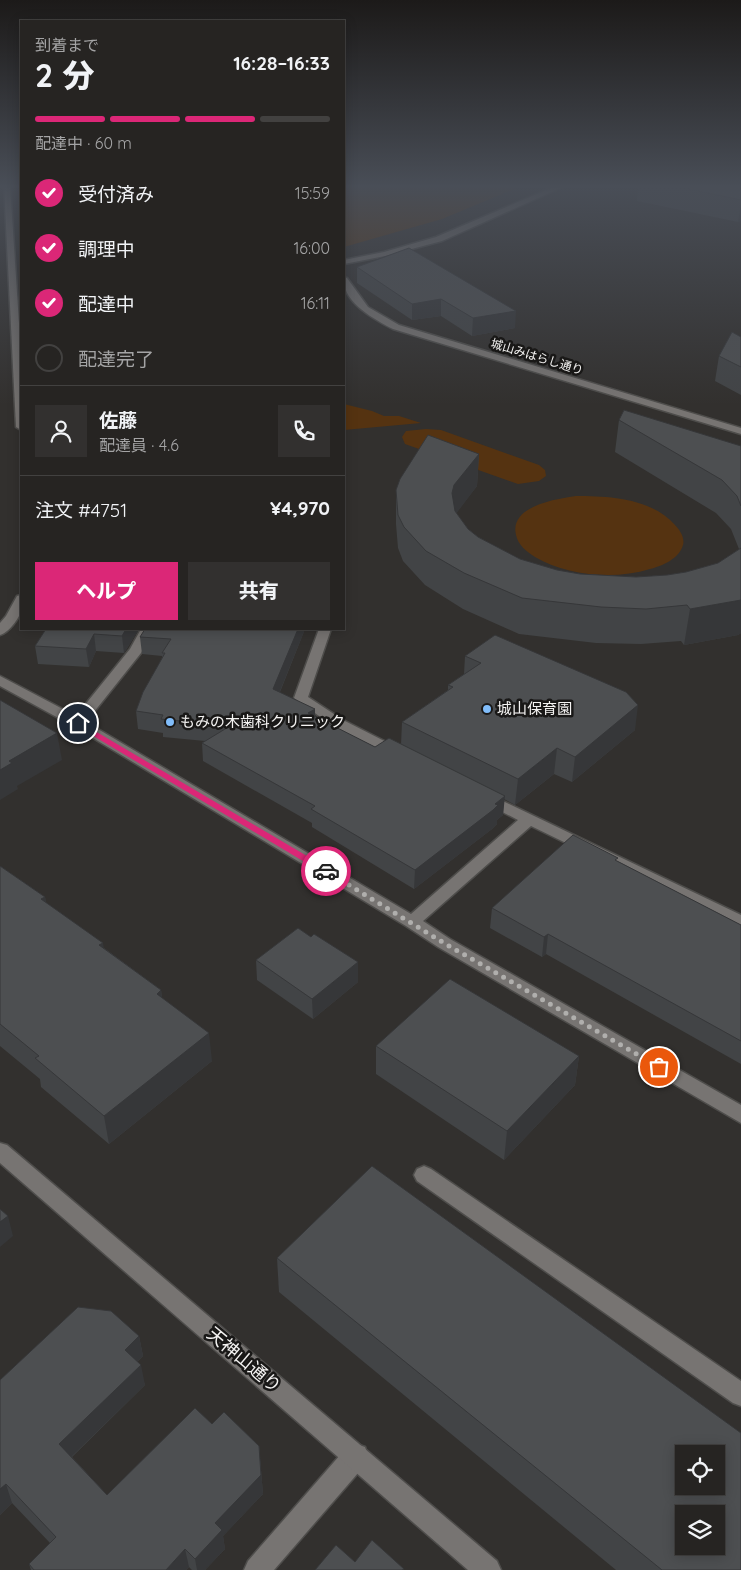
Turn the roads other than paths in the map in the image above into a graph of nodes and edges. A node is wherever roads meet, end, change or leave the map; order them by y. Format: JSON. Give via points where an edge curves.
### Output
{"nodes":[{"id":1,"x":11,"y":258,"type":"edge"},
{"id":2,"x":364,"y":258,"type":"edge"},
{"id":3,"x":345,"y":262,"type":"edge"},
{"id":4,"x":345,"y":282,"type":"edge"},
{"id":5,"x":13,"y":287,"type":"edge"},
{"id":6,"x":20,"y":410,"type":"edge"},
{"id":7,"x":741,"y":431,"type":"edge"},
{"id":8,"x":20,"y":601,"type":"edge"},
{"id":9,"x":146,"y":630,"type":"edge"},
{"id":10,"x":325,"y":630,"type":"edge"},
{"id":11,"x":0,"y":631,"type":"edge"},
{"id":12,"x":0,"y":680,"type":"edge"},
{"id":13,"x":78,"y":723,"type":"junction"},
{"id":14,"x":407,"y":758,"type":"edge"},
{"id":15,"x":477,"y":793,"type":"edge"},
{"id":16,"x":529,"y":819,"type":"junction"},
{"id":17,"x":412,"y":922,"type":"junction"},
{"id":18,"x":741,"y":922,"type":"edge"},
{"id":19,"x":741,"y":1115,"type":"edge"},
{"id":20,"x":0,"y":1151,"type":"edge"},
{"id":21,"x":424,"y":1174,"type":"dead end"},
{"id":22,"x":741,"y":1395,"type":"edge"},
{"id":23,"x":356,"y":1456,"type":"junction"},
{"id":24,"x":257,"y":1570,"type":"edge"},
{"id":25,"x":488,"y":1570,"type":"edge"}],
"edges":[{"from":1,"to":5,"type":"street"},
{"from":2,"to":3,"type":"street"},
{"from":4,"to":7,"type":"street","name":"城山みはらし通り","via":[[364,308],[396,327]]},
{"from":5,"to":6,"type":"street"},
{"from":8,"to":11,"type":"street","via":[[12,618]]},
{"from":9,"to":13,"type":"street","via":[[125,664]]},
{"from":10,"to":14,"type":"street","via":[[301,698],[338,723]]},
{"from":12,"to":13,"type":"street"},
{"from":13,"to":17,"type":"street"},
{"from":15,"to":16,"type":"street"},
{"from":16,"to":17,"type":"street"},
{"from":16,"to":18,"type":"street"},
{"from":17,"to":19,"type":"street"},
{"from":20,"to":23,"type":"street","name":"天神山通り"},
{"from":21,"to":22,"type":"street"},
{"from":23,"to":24,"type":"street"},
{"from":23,"to":25,"type":"street","name":"天神山通り"}]}
